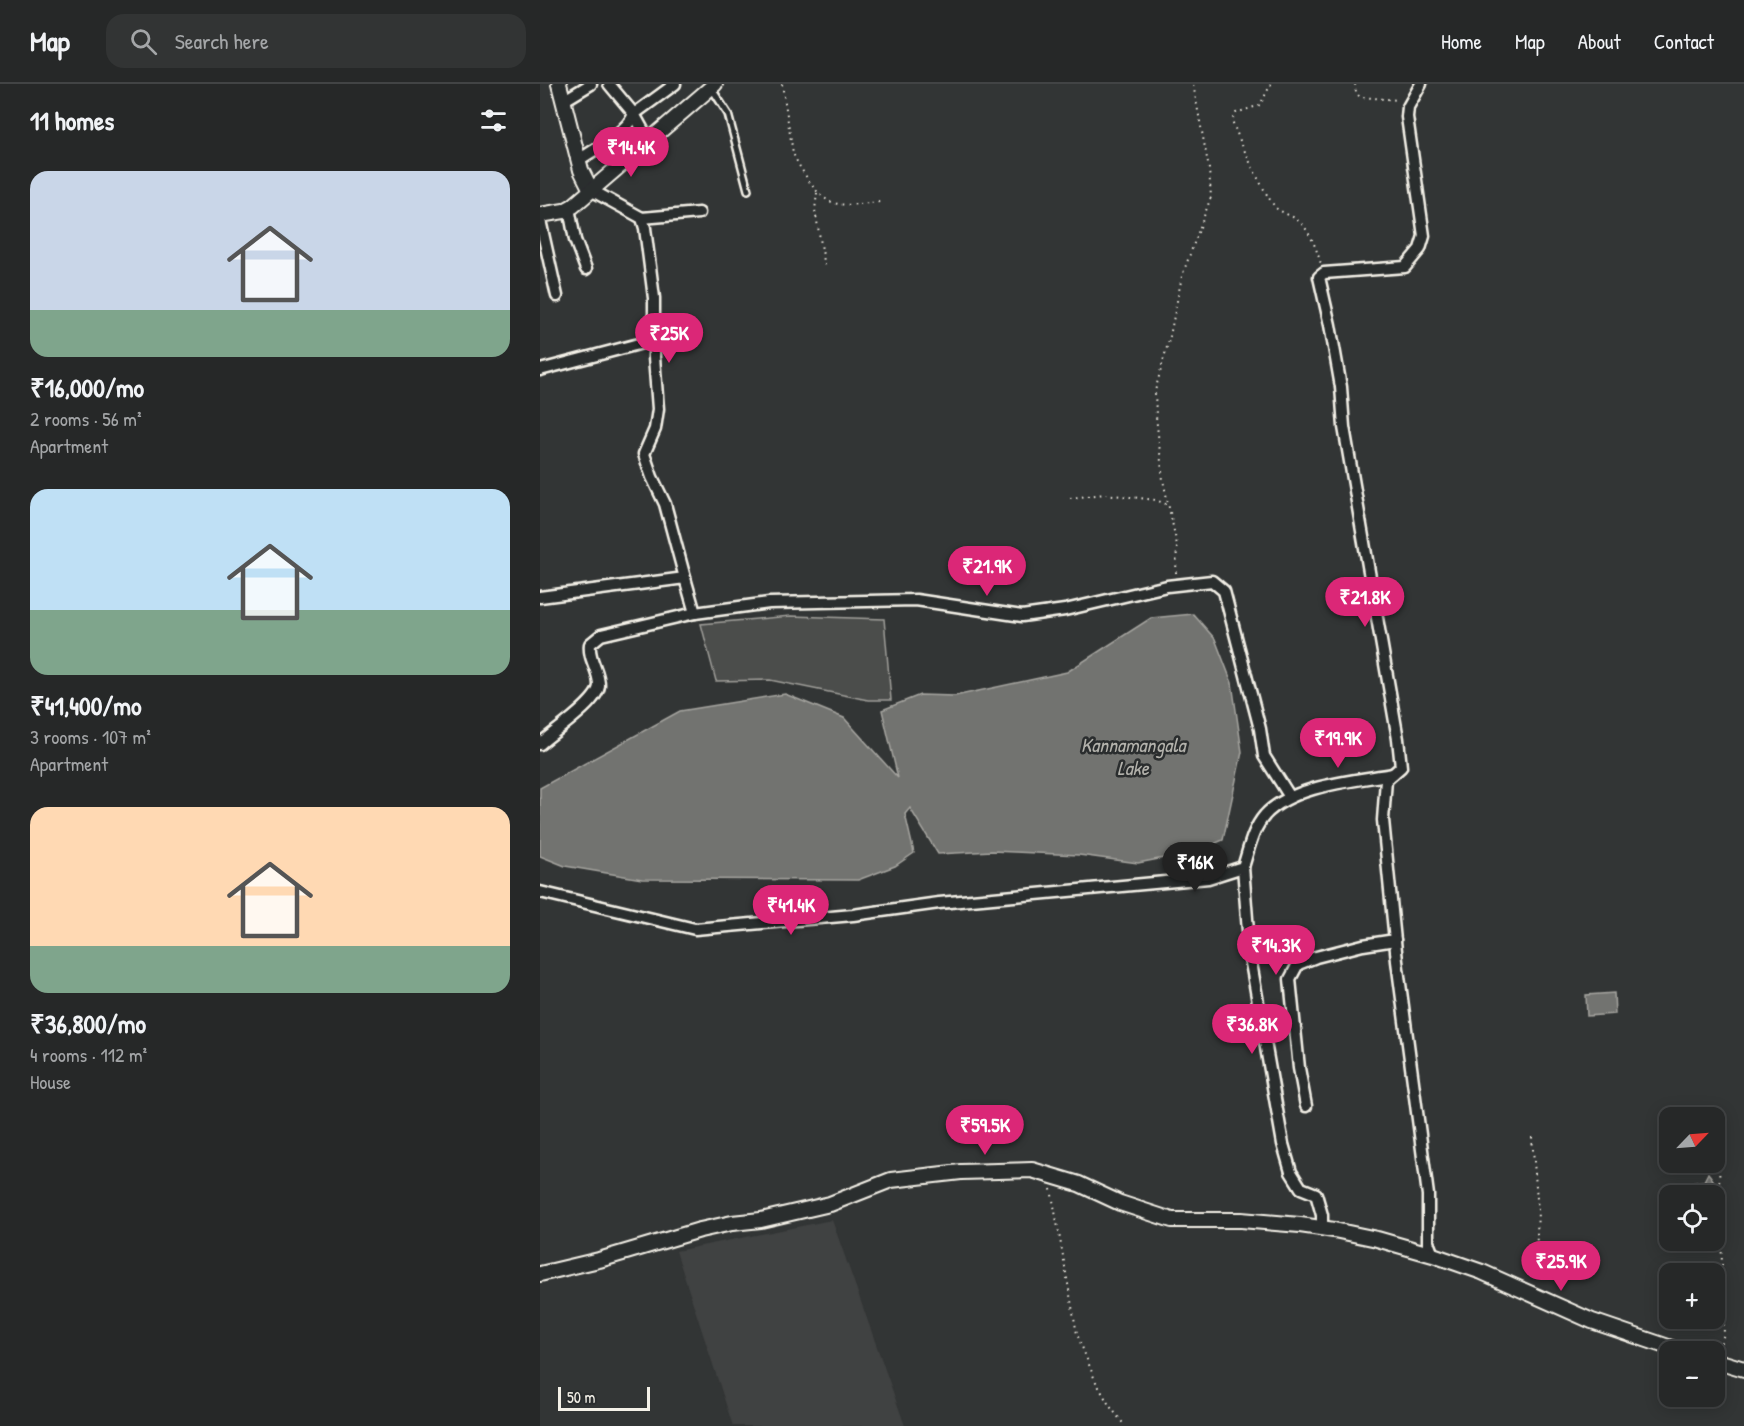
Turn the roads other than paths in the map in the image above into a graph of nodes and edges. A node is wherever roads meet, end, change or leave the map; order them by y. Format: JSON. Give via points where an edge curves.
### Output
{"nodes":[{"id":1,"x":559,"y":84,"type":"edge"},
{"id":2,"x":591,"y":84,"type":"edge"},
{"id":3,"x":609,"y":84,"type":"edge"},
{"id":4,"x":675,"y":84,"type":"edge"},
{"id":5,"x":1421,"y":84,"type":"edge"},
{"id":6,"x":713,"y":86,"type":"edge"},
{"id":7,"x":563,"y":101,"type":"junction"},
{"id":8,"x":634,"y":114,"type":"junction"},
{"id":9,"x":650,"y":141,"type":"junction"},
{"id":10,"x":579,"y":160,"type":"junction"},
{"id":11,"x":591,"y":190,"type":"junction"},
{"id":12,"x":748,"y":190,"type":"dead end"},
{"id":13,"x":569,"y":208,"type":"junction"},
{"id":14,"x":699,"y":213,"type":"dead end"},
{"id":15,"x":540,"y":215,"type":"edge"},
{"id":16,"x":642,"y":218,"type":"junction"},
{"id":17,"x":540,"y":220,"type":"edge"},
{"id":18,"x":586,"y":269,"type":"dead end"},
{"id":19,"x":557,"y":296,"type":"dead end"},
{"id":20,"x":654,"y":340,"type":"junction"},
{"id":21,"x":540,"y":370,"type":"edge"},
{"id":22,"x":685,"y":578,"type":"junction"},
{"id":23,"x":540,"y":597,"type":"edge"},
{"id":24,"x":695,"y":613,"type":"junction"},
{"id":25,"x":540,"y":744,"type":"edge"},
{"id":26,"x":1393,"y":774,"type":"junction"},
{"id":27,"x":1290,"y":797,"type":"junction"},
{"id":28,"x":1243,"y":867,"type":"junction"},
{"id":29,"x":540,"y":892,"type":"edge"},
{"id":30,"x":1395,"y":940,"type":"junction"},
{"id":31,"x":1306,"y":1106,"type":"dead end"},
{"id":32,"x":1322,"y":1228,"type":"junction"},
{"id":33,"x":1433,"y":1255,"type":"junction"},
{"id":34,"x":540,"y":1274,"type":"edge"},
{"id":35,"x":1659,"y":1344,"type":"edge"},
{"id":36,"x":1725,"y":1360,"type":"edge"},
{"id":37,"x":1744,"y":1369,"type":"edge"}],
"edges":[{"from":1,"to":7,"type":"street"},
{"from":2,"to":7,"type":"street"},
{"from":3,"to":8,"type":"street"},
{"from":4,"to":8,"type":"street"},
{"from":5,"to":26,"type":"street","via":[[1407,117],[1424,236],[1420,249],[1405,267],[1324,273],[1319,278],[1341,387],[1344,427],[1398,739],[1401,767]]},
{"from":6,"to":9,"type":"street"},
{"from":6,"to":12,"type":"lane","via":[[728,114]]},
{"from":7,"to":10,"type":"street"},
{"from":8,"to":9,"type":"street"},
{"from":8,"to":10,"type":"street","via":[[631,122]]},
{"from":9,"to":11,"type":"street"},
{"from":10,"to":11,"type":"street"},
{"from":11,"to":13,"type":"street"},
{"from":11,"to":16,"type":"street"},
{"from":13,"to":15,"type":"street"},
{"from":13,"to":18,"type":"street"},
{"from":14,"to":16,"type":"street"},
{"from":16,"to":20,"type":"street","via":[[654,298]]},
{"from":17,"to":19,"type":"street"},
{"from":20,"to":21,"type":"street"},
{"from":20,"to":22,"type":"street","via":[[658,409],[655,429],[644,454],[665,504]]},
{"from":22,"to":23,"type":"street"},
{"from":22,"to":24,"type":"street"},
{"from":24,"to":25,"type":"street","via":[[601,635],[590,644],[599,692]]},
{"from":24,"to":27,"type":"street","via":[[769,603],[916,600],[1022,616],[1167,586],[1212,581],[1224,591],[1264,756]]},
{"from":26,"to":27,"type":"street"},
{"from":26,"to":30,"type":"street","via":[[1386,780],[1383,820]]},
{"from":27,"to":28,"type":"street","via":[[1266,815],[1253,833]]},
{"from":28,"to":29,"type":"street","via":[[1208,878],[695,930]]},
{"from":28,"to":32,"type":"street","via":[[1250,957],[1283,1144],[1291,1172],[1301,1188],[1316,1194]]},
{"from":30,"to":31,"type":"street","via":[[1298,964],[1290,979]]},
{"from":30,"to":33,"type":"street","via":[[1428,1195],[1428,1242]]},
{"from":32,"to":33,"type":"street"},
{"from":32,"to":34,"type":"street","via":[[1241,1220],[1172,1220],[1032,1170],[961,1172],[891,1180],[830,1204],[700,1230]]},
{"from":33,"to":35,"type":"street","via":[[1482,1272],[1592,1322]]},
{"from":36,"to":37,"type":"street"}]}
